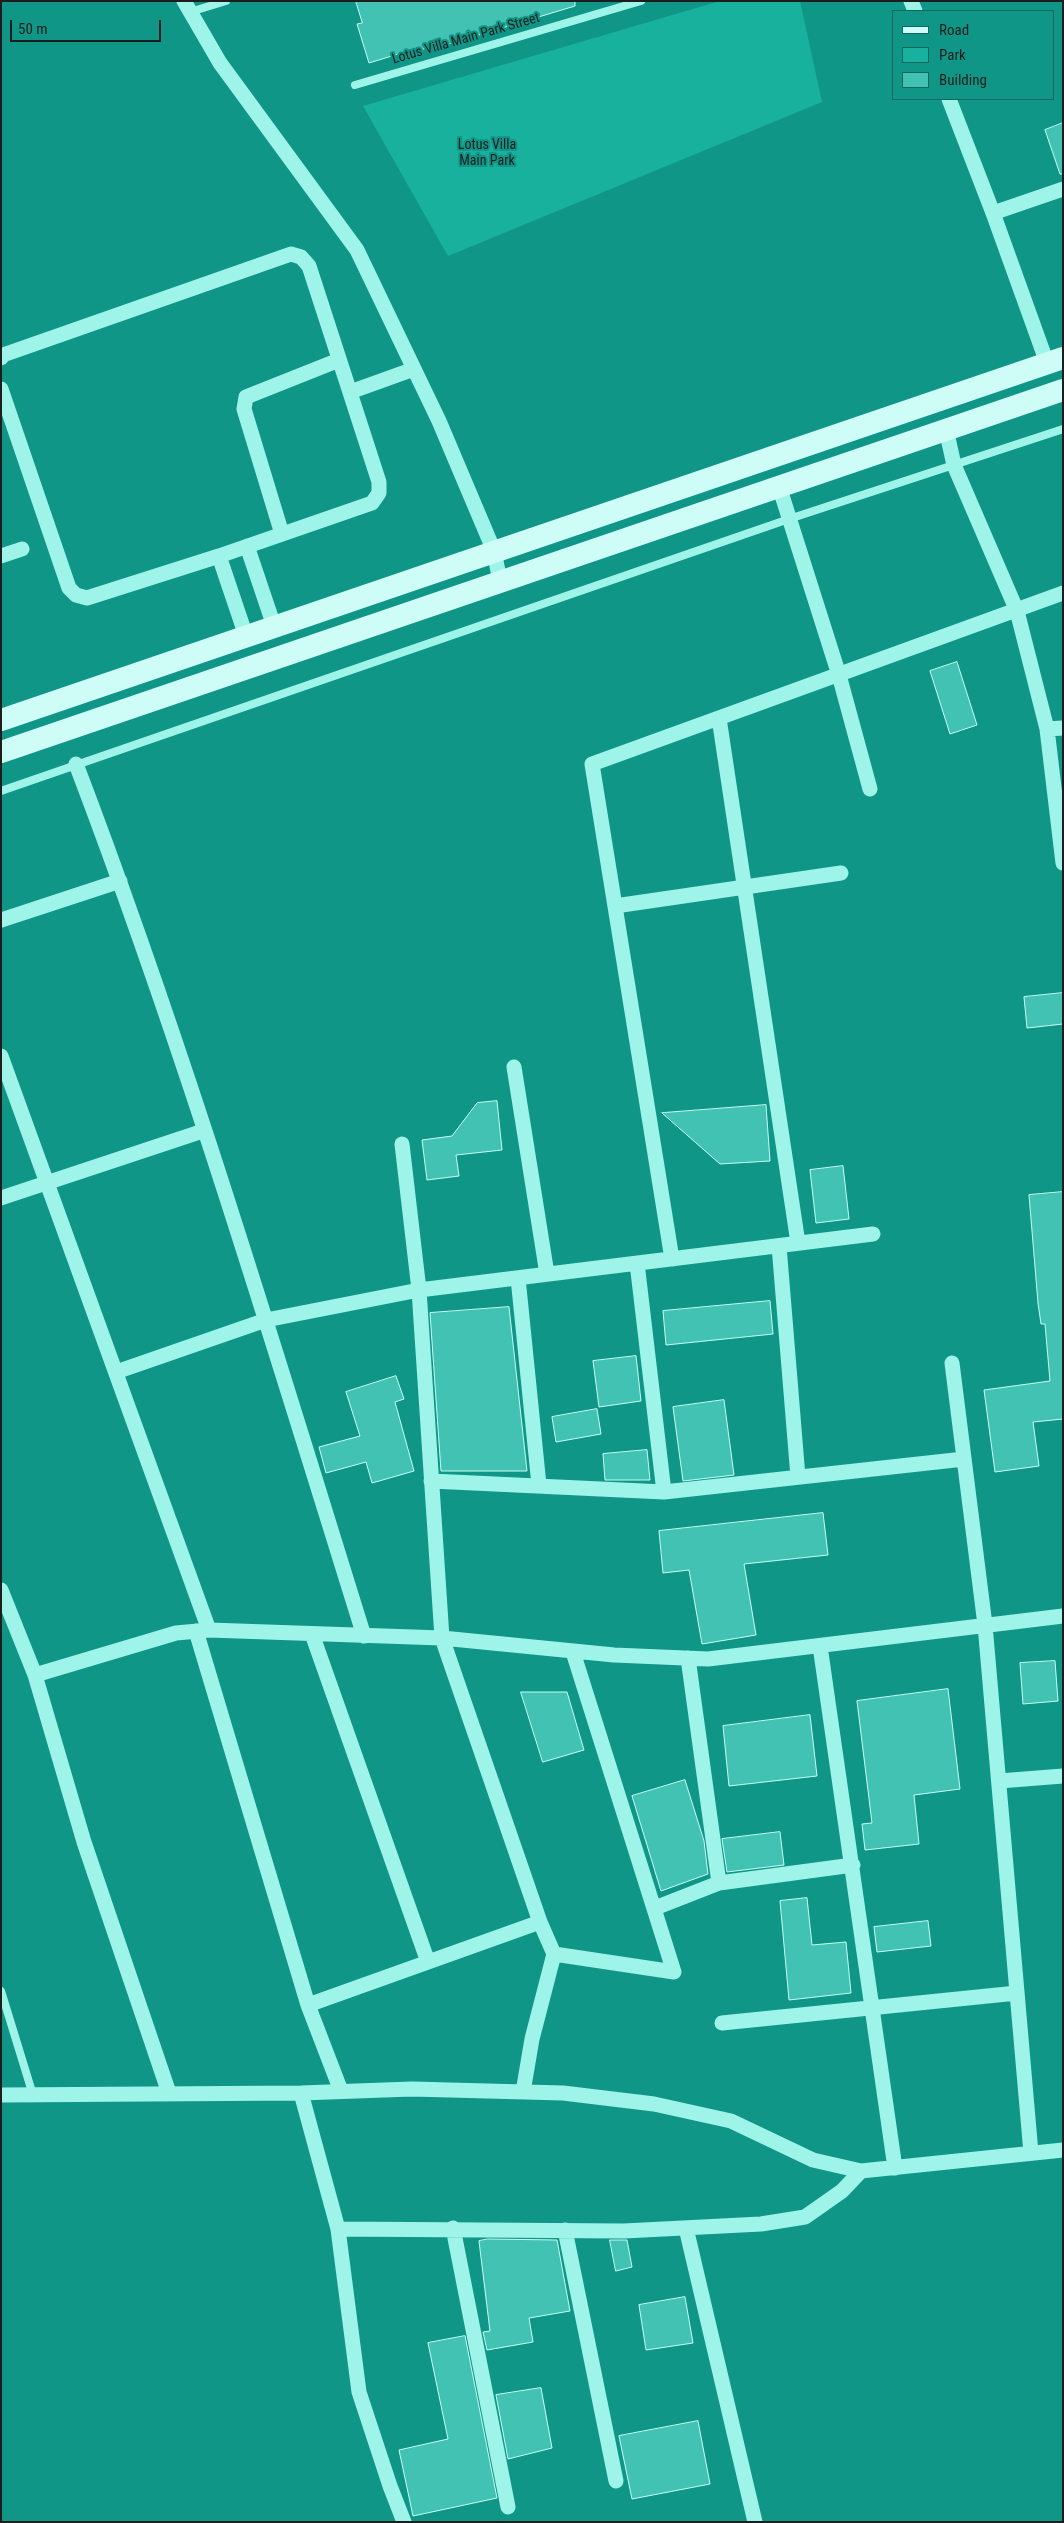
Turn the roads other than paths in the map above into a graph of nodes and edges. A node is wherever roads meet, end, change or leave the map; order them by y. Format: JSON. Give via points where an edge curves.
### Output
{"nodes":[{"id":1,"x":226,"y":1,"type":"edge"},
{"id":2,"x":641,"y":1,"type":"edge"},
{"id":3,"x":187,"y":6,"type":"edge"},
{"id":4,"x":355,"y":85,"type":"dead end"},
{"id":5,"x":949,"y":100,"type":"edge"},
{"id":6,"x":1063,"y":189,"type":"edge"},
{"id":7,"x":994,"y":213,"type":"junction"},
{"id":8,"x":1,"y":358,"type":"edge"},
{"id":9,"x":339,"y":360,"type":"junction"},
{"id":10,"x":1055,"y":360,"type":"edge"},
{"id":11,"x":414,"y":369,"type":"junction"},
{"id":12,"x":1,"y":390,"type":"edge"},
{"id":13,"x":1063,"y":390,"type":"edge"},
{"id":14,"x":350,"y":392,"type":"junction"},
{"id":15,"x":1063,"y":429,"type":"edge"},
{"id":16,"x":946,"y":430,"type":"junction"},
{"id":17,"x":954,"y":464,"type":"junction"},
{"id":18,"x":778,"y":486,"type":"junction"},
{"id":19,"x":789,"y":519,"type":"junction"},
{"id":20,"x":282,"y":534,"type":"junction"},
{"id":21,"x":247,"y":546,"type":"junction"},
{"id":22,"x":22,"y":549,"type":"dead end"},
{"id":23,"x":494,"y":551,"type":"junction"},
{"id":24,"x":1,"y":556,"type":"edge"},
{"id":25,"x":219,"y":556,"type":"junction"},
{"id":26,"x":500,"y":581,"type":"junction"},
{"id":27,"x":1063,"y":593,"type":"edge"},
{"id":28,"x":1017,"y":611,"type":"junction"},
{"id":29,"x":274,"y":626,"type":"junction"},
{"id":30,"x":246,"y":636,"type":"junction"},
{"id":31,"x":839,"y":675,"type":"junction"},
{"id":32,"x":719,"y":718,"type":"junction"},
{"id":33,"x":1,"y":720,"type":"edge"},
{"id":34,"x":1063,"y":728,"type":"edge"},
{"id":35,"x":1047,"y":729,"type":"junction"},
{"id":36,"x":1,"y":752,"type":"edge"},
{"id":37,"x":76,"y":764,"type":"junction"},
{"id":38,"x":870,"y":789,"type":"dead end"},
{"id":39,"x":1,"y":791,"type":"edge"},
{"id":40,"x":1063,"y":863,"type":"edge"},
{"id":41,"x":841,"y":873,"type":"dead end"},
{"id":42,"x":120,"y":881,"type":"junction"},
{"id":43,"x":744,"y":886,"type":"junction"},
{"id":44,"x":615,"y":906,"type":"junction"},
{"id":45,"x":1,"y":920,"type":"edge"},
{"id":46,"x":1,"y":1056,"type":"edge"},
{"id":47,"x":514,"y":1067,"type":"dead end"},
{"id":48,"x":204,"y":1131,"type":"junction"},
{"id":49,"x":402,"y":1144,"type":"dead end"},
{"id":50,"x":47,"y":1183,"type":"junction"},
{"id":51,"x":1,"y":1198,"type":"edge"},
{"id":52,"x":873,"y":1234,"type":"dead end"},
{"id":53,"x":798,"y":1243,"type":"junction"},
{"id":54,"x":779,"y":1246,"type":"junction"},
{"id":55,"x":672,"y":1259,"type":"junction"},
{"id":56,"x":637,"y":1263,"type":"junction"},
{"id":57,"x":547,"y":1274,"type":"junction"},
{"id":58,"x":518,"y":1278,"type":"junction"},
{"id":59,"x":419,"y":1290,"type":"junction"},
{"id":60,"x":266,"y":1320,"type":"junction"},
{"id":61,"x":952,"y":1362,"type":"dead end"},
{"id":62,"x":116,"y":1372,"type":"junction"},
{"id":63,"x":964,"y":1459,"type":"junction"},
{"id":64,"x":798,"y":1476,"type":"junction"},
{"id":65,"x":431,"y":1481,"type":"junction"},
{"id":66,"x":539,"y":1486,"type":"junction"},
{"id":67,"x":664,"y":1492,"type":"junction"},
{"id":68,"x":1,"y":1590,"type":"edge"},
{"id":69,"x":1063,"y":1616,"type":"edge"},
{"id":70,"x":985,"y":1625,"type":"junction"},
{"id":71,"x":203,"y":1631,"type":"junction"},
{"id":72,"x":312,"y":1634,"type":"junction"},
{"id":73,"x":364,"y":1636,"type":"junction"},
{"id":74,"x":442,"y":1638,"type":"junction"},
{"id":75,"x":820,"y":1646,"type":"junction"},
{"id":76,"x":573,"y":1652,"type":"junction"},
{"id":77,"x":688,"y":1658,"type":"junction"},
{"id":78,"x":35,"y":1675,"type":"junction"},
{"id":79,"x":1063,"y":1776,"type":"edge"},
{"id":80,"x":999,"y":1781,"type":"junction"},
{"id":81,"x":853,"y":1865,"type":"junction"},
{"id":82,"x":719,"y":1883,"type":"junction"},
{"id":83,"x":655,"y":1908,"type":"junction"},
{"id":84,"x":540,"y":1922,"type":"junction"},
{"id":85,"x":554,"y":1954,"type":"junction"},
{"id":86,"x":428,"y":1962,"type":"junction"},
{"id":87,"x":1,"y":1991,"type":"edge"},
{"id":88,"x":1017,"y":1993,"type":"junction"},
{"id":89,"x":308,"y":2005,"type":"junction"},
{"id":90,"x":872,"y":2006,"type":"junction"},
{"id":91,"x":722,"y":2023,"type":"dead end"},
{"id":92,"x":341,"y":2091,"type":"junction"},
{"id":93,"x":523,"y":2092,"type":"junction"},
{"id":94,"x":169,"y":2093,"type":"junction"},
{"id":95,"x":301,"y":2093,"type":"junction"},
{"id":96,"x":1,"y":2095,"type":"edge"},
{"id":97,"x":33,"y":2095,"type":"junction"},
{"id":98,"x":1063,"y":2150,"type":"edge"},
{"id":99,"x":1031,"y":2153,"type":"junction"},
{"id":100,"x":895,"y":2168,"type":"junction"},
{"id":101,"x":861,"y":2171,"type":"junction"},
{"id":102,"x":453,"y":2228,"type":"junction"},
{"id":103,"x":686,"y":2228,"type":"junction"},
{"id":104,"x":338,"y":2229,"type":"junction"},
{"id":105,"x":565,"y":2230,"type":"junction"},
{"id":106,"x":616,"y":2481,"type":"dead end"},
{"id":107,"x":508,"y":2507,"type":"dead end"},
{"id":108,"x":404,"y":2522,"type":"edge"},
{"id":109,"x":755,"y":2522,"type":"edge"}],
"edges":[{"from":1,"to":3,"type":"lane"},
{"from":2,"to":4,"type":"lane","name":"Lotus Villa Main Park Street"},
{"from":3,"to":11,"type":"street","via":[[220,63],[357,250]]},
{"from":5,"to":7,"type":"street"},
{"from":6,"to":7,"type":"street"},
{"from":7,"to":10,"type":"street"},
{"from":8,"to":9,"type":"street","via":[[290,254],[301,257],[309,266]]},
{"from":9,"to":14,"type":"street"},
{"from":9,"to":20,"type":"street","via":[[253,393],[246,397],[244,403]]},
{"from":10,"to":23,"type":"street"},
{"from":11,"to":14,"type":"street"},
{"from":11,"to":23,"type":"street"},
{"from":12,"to":25,"type":"street","via":[[69,588],[76,595],[87,598]]},
{"from":13,"to":16,"type":"street"},
{"from":14,"to":20,"type":"street","via":[[379,482],[379,493],[372,503]]},
{"from":15,"to":17,"type":"lane"},
{"from":16,"to":17,"type":"street"},
{"from":16,"to":18,"type":"street"},
{"from":17,"to":19,"type":"lane"},
{"from":17,"to":28,"type":"street"},
{"from":18,"to":19,"type":"street"},
{"from":18,"to":26,"type":"street"},
{"from":19,"to":31,"type":"street"},
{"from":19,"to":37,"type":"lane"},
{"from":20,"to":21,"type":"street"},
{"from":21,"to":25,"type":"street"},
{"from":21,"to":29,"type":"street"},
{"from":22,"to":24,"type":"street"},
{"from":23,"to":26,"type":"street"},
{"from":23,"to":29,"type":"street"},
{"from":25,"to":30,"type":"street"},
{"from":26,"to":36,"type":"street"},
{"from":27,"to":28,"type":"street"},
{"from":28,"to":31,"type":"street"},
{"from":28,"to":35,"type":"street"},
{"from":29,"to":30,"type":"street"},
{"from":30,"to":33,"type":"street"},
{"from":31,"to":32,"type":"street"},
{"from":31,"to":38,"type":"street"},
{"from":32,"to":43,"type":"street"},
{"from":32,"to":44,"type":"street","via":[[592,764]]},
{"from":34,"to":35,"type":"street"},
{"from":35,"to":40,"type":"street"},
{"from":37,"to":39,"type":"lane"},
{"from":37,"to":42,"type":"street"},
{"from":41,"to":43,"type":"street"},
{"from":42,"to":45,"type":"street"},
{"from":42,"to":48,"type":"street"},
{"from":43,"to":44,"type":"street"},
{"from":43,"to":53,"type":"street"},
{"from":44,"to":55,"type":"street"},
{"from":46,"to":50,"type":"street"},
{"from":47,"to":57,"type":"street"},
{"from":48,"to":50,"type":"street"},
{"from":48,"to":60,"type":"street"},
{"from":49,"to":59,"type":"street"},
{"from":50,"to":51,"type":"street"},
{"from":50,"to":62,"type":"street"},
{"from":52,"to":53,"type":"street"},
{"from":53,"to":54,"type":"street"},
{"from":54,"to":55,"type":"street"},
{"from":54,"to":64,"type":"street"},
{"from":55,"to":56,"type":"street"},
{"from":56,"to":57,"type":"street"},
{"from":56,"to":67,"type":"street"},
{"from":57,"to":58,"type":"street"},
{"from":58,"to":59,"type":"street"},
{"from":58,"to":66,"type":"street"},
{"from":59,"to":60,"type":"street"},
{"from":59,"to":65,"type":"street"},
{"from":60,"to":62,"type":"street"},
{"from":60,"to":73,"type":"street"},
{"from":61,"to":63,"type":"street"},
{"from":62,"to":71,"type":"street"},
{"from":63,"to":64,"type":"street"},
{"from":63,"to":70,"type":"street"},
{"from":64,"to":67,"type":"street"},
{"from":65,"to":66,"type":"street"},
{"from":65,"to":74,"type":"street"},
{"from":66,"to":67,"type":"street"},
{"from":68,"to":78,"type":"street"},
{"from":69,"to":70,"type":"street"},
{"from":70,"to":75,"type":"street"},
{"from":70,"to":80,"type":"street"},
{"from":71,"to":72,"type":"street"},
{"from":71,"to":78,"type":"street","via":[[176,1633]]},
{"from":71,"to":89,"type":"street"},
{"from":72,"to":73,"type":"street"},
{"from":72,"to":86,"type":"street"},
{"from":73,"to":74,"type":"street"},
{"from":74,"to":76,"type":"street"},
{"from":74,"to":84,"type":"street"},
{"from":75,"to":77,"type":"street","via":[[708,1659]]},
{"from":75,"to":81,"type":"street"},
{"from":76,"to":77,"type":"street"},
{"from":76,"to":83,"type":"street"},
{"from":77,"to":82,"type":"street"},
{"from":78,"to":94,"type":"street","via":[[84,1842]]},
{"from":79,"to":80,"type":"street"},
{"from":80,"to":88,"type":"street"},
{"from":81,"to":82,"type":"street"},
{"from":81,"to":90,"type":"street"},
{"from":82,"to":83,"type":"street"},
{"from":83,"to":85,"type":"street","via":[[674,1972]]},
{"from":84,"to":85,"type":"street"},
{"from":84,"to":86,"type":"street"},
{"from":85,"to":93,"type":"street","via":[[532,2039]]},
{"from":86,"to":89,"type":"street"},
{"from":87,"to":97,"type":"lane"},
{"from":88,"to":90,"type":"street"},
{"from":88,"to":99,"type":"street"},
{"from":89,"to":92,"type":"street"},
{"from":90,"to":91,"type":"street"},
{"from":90,"to":100,"type":"street"},
{"from":92,"to":93,"type":"street"},
{"from":92,"to":95,"type":"street"},
{"from":93,"to":101,"type":"street","via":[[563,2093],[654,2104],[731,2121],[813,2160]]},
{"from":94,"to":95,"type":"street"},
{"from":94,"to":97,"type":"street"},
{"from":95,"to":104,"type":"street"},
{"from":96,"to":97,"type":"street"},
{"from":98,"to":99,"type":"street"},
{"from":99,"to":100,"type":"street"},
{"from":100,"to":101,"type":"street"},
{"from":101,"to":103,"type":"street","via":[[842,2192],[805,2217],[761,2224]]},
{"from":102,"to":104,"type":"street"},
{"from":102,"to":105,"type":"street"},
{"from":102,"to":107,"type":"street"},
{"from":103,"to":105,"type":"street"},
{"from":103,"to":109,"type":"street"},
{"from":104,"to":108,"type":"street","via":[[360,2392]]},
{"from":105,"to":106,"type":"street"}]}
